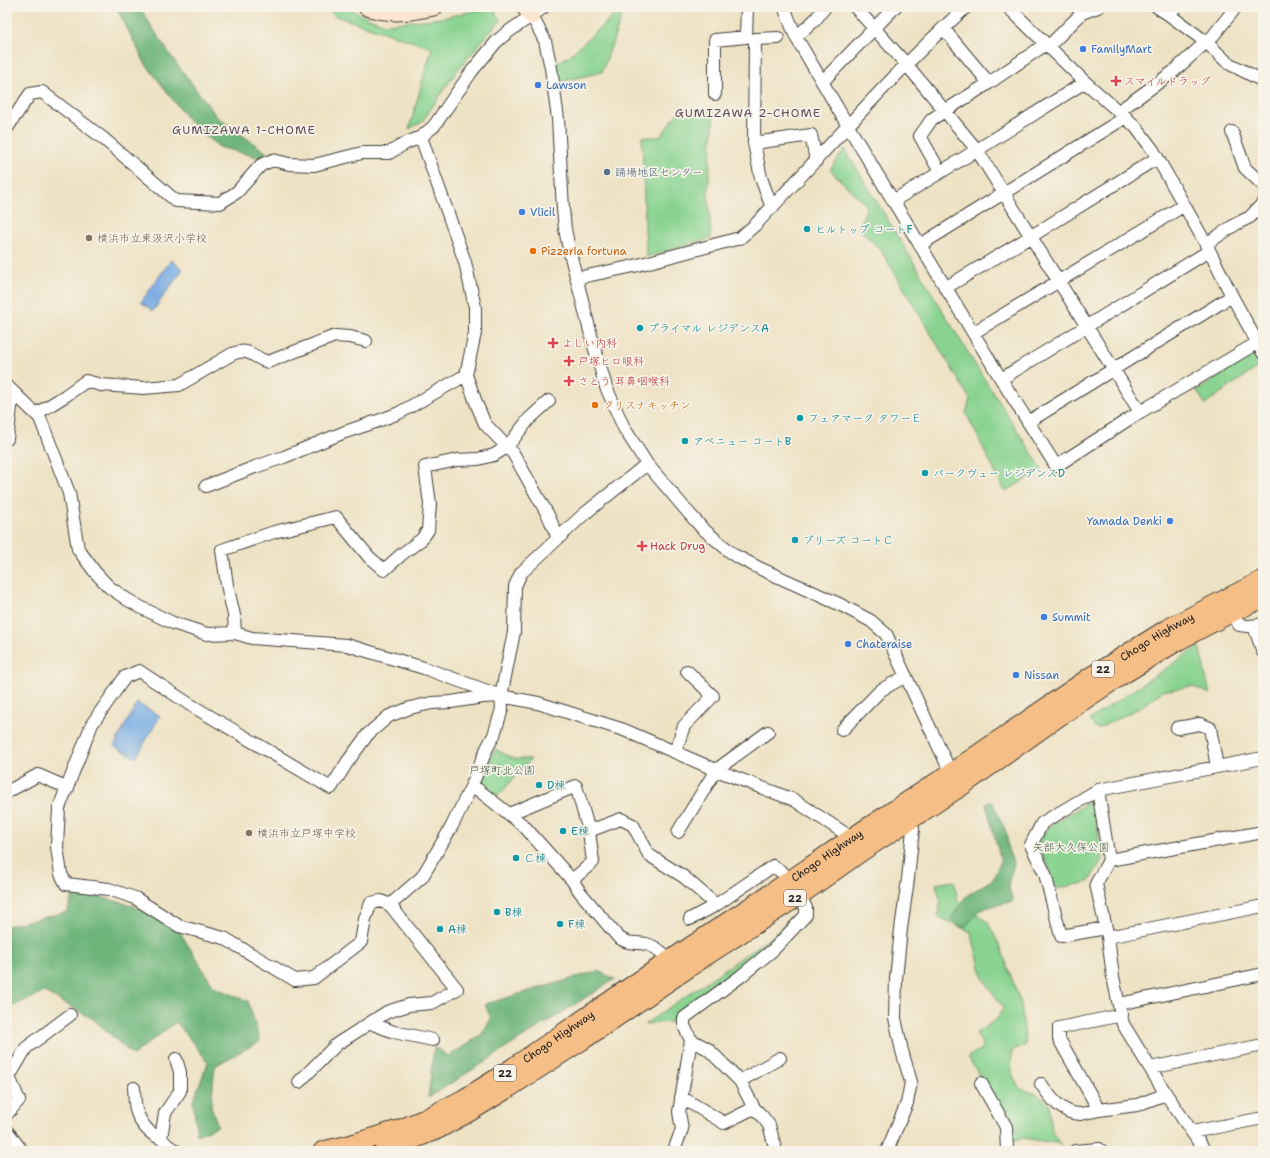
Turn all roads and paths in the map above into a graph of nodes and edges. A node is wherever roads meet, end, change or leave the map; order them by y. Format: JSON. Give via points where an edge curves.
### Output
{"nodes":[{"id":1,"x":367,"y":7,"type":"edge"},
{"id":2,"x":434,"y":7,"type":"edge"},
{"id":3,"x":747,"y":7,"type":"edge"},
{"id":4,"x":784,"y":7,"type":"edge"},
{"id":5,"x":825,"y":7,"type":"edge"},
{"id":6,"x":855,"y":7,"type":"edge"},
{"id":7,"x":895,"y":7,"type":"edge"},
{"id":8,"x":966,"y":7,"type":"edge"},
{"id":9,"x":1008,"y":7,"type":"edge"},
{"id":10,"x":1098,"y":7,"type":"edge"},
{"id":11,"x":1157,"y":7,"type":"edge"},
{"id":12,"x":1236,"y":7,"type":"edge"},
{"id":13,"x":533,"y":10,"type":"edge"},
{"id":14,"x":1172,"y":11,"type":"edge"},
{"id":15,"x":875,"y":28,"type":"junction"},
{"id":16,"x":943,"y":28,"type":"junction"},
{"id":17,"x":796,"y":37,"type":"junction"},
{"id":18,"x":751,"y":38,"type":"junction"},
{"id":19,"x":778,"y":38,"type":"dead end"},
{"id":20,"x":1206,"y":42,"type":"junction"},
{"id":21,"x":1047,"y":45,"type":"junction"},
{"id":22,"x":907,"y":65,"type":"junction"},
{"id":23,"x":1263,"y":81,"type":"edge"},
{"id":24,"x":822,"y":82,"type":"junction"},
{"id":25,"x":1085,"y":82,"type":"junction"},
{"id":26,"x":989,"y":83,"type":"junction"},
{"id":27,"x":715,"y":94,"type":"dead end"},
{"id":28,"x":944,"y":111,"type":"junction"},
{"id":29,"x":1123,"y":114,"type":"junction"},
{"id":30,"x":848,"y":126,"type":"junction"},
{"id":31,"x":7,"y":128,"type":"edge"},
{"id":32,"x":1232,"y":132,"type":"dead end"},
{"id":33,"x":421,"y":137,"type":"junction"},
{"id":34,"x":754,"y":143,"type":"junction"},
{"id":35,"x":977,"y":150,"type":"junction"},
{"id":36,"x":1157,"y":158,"type":"junction"},
{"id":37,"x":816,"y":161,"type":"junction"},
{"id":38,"x":940,"y":172,"type":"junction"},
{"id":39,"x":1263,"y":185,"type":"edge"},
{"id":40,"x":1003,"y":193,"type":"junction"},
{"id":41,"x":893,"y":201,"type":"junction"},
{"id":42,"x":1263,"y":203,"type":"edge"},
{"id":43,"x":1184,"y":206,"type":"junction"},
{"id":44,"x":772,"y":208,"type":"junction"},
{"id":45,"x":1030,"y":237,"type":"junction"},
{"id":46,"x":920,"y":245,"type":"junction"},
{"id":47,"x":1208,"y":247,"type":"junction"},
{"id":48,"x":577,"y":278,"type":"junction"},
{"id":49,"x":1058,"y":282,"type":"junction"},
{"id":50,"x":945,"y":288,"type":"junction"},
{"id":51,"x":1232,"y":296,"type":"junction"},
{"id":52,"x":1086,"y":327,"type":"junction"},
{"id":53,"x":973,"y":333,"type":"junction"},
{"id":54,"x":366,"y":341,"type":"dead end"},
{"id":55,"x":1260,"y":348,"type":"edge"},
{"id":56,"x":1113,"y":370,"type":"junction"},
{"id":57,"x":466,"y":375,"type":"junction"},
{"id":58,"x":1001,"y":379,"type":"junction"},
{"id":59,"x":10,"y":389,"type":"edge"},
{"id":60,"x":549,"y":401,"type":"dead end"},
{"id":61,"x":1140,"y":412,"type":"junction"},
{"id":62,"x":36,"y":414,"type":"junction"},
{"id":63,"x":1028,"y":422,"type":"junction"},
{"id":64,"x":7,"y":439,"type":"edge"},
{"id":65,"x":507,"y":447,"type":"junction"},
{"id":66,"x":647,"y":464,"type":"junction"},
{"id":67,"x":206,"y":486,"type":"dead end"},
{"id":68,"x":558,"y":538,"type":"junction"},
{"id":69,"x":1263,"y":580,"type":"edge"},
{"id":70,"x":1263,"y":598,"type":"edge"},
{"id":71,"x":1232,"y":612,"type":"junction"},
{"id":72,"x":1258,"y":625,"type":"edge"},
{"id":73,"x":235,"y":633,"type":"junction"},
{"id":74,"x":1263,"y":652,"type":"edge"},
{"id":75,"x":687,"y":671,"type":"dead end"},
{"id":76,"x":906,"y":676,"type":"junction"},
{"id":77,"x":501,"y":696,"type":"junction"},
{"id":78,"x":1177,"y":728,"type":"dead end"},
{"id":79,"x":842,"y":730,"type":"dead end"},
{"id":80,"x":768,"y":732,"type":"dead end"},
{"id":81,"x":675,"y":752,"type":"junction"},
{"id":82,"x":1263,"y":758,"type":"edge"},
{"id":83,"x":1217,"y":767,"type":"junction"},
{"id":84,"x":716,"y":770,"type":"junction"},
{"id":85,"x":956,"y":780,"type":"junction"},
{"id":86,"x":472,"y":785,"type":"junction"},
{"id":87,"x":68,"y":788,"type":"junction"},
{"id":88,"x":1098,"y":790,"type":"junction"},
{"id":89,"x":7,"y":792,"type":"edge"},
{"id":90,"x":508,"y":814,"type":"junction"},
{"id":91,"x":909,"y":821,"type":"junction"},
{"id":92,"x":589,"y":831,"type":"junction"},
{"id":93,"x":678,"y":832,"type":"dead end"},
{"id":94,"x":1263,"y":832,"type":"edge"},
{"id":95,"x":857,"y":845,"type":"junction"},
{"id":96,"x":1109,"y":860,"type":"junction"},
{"id":97,"x":572,"y":880,"type":"junction"},
{"id":98,"x":796,"y":888,"type":"junction"},
{"id":99,"x":390,"y":905,"type":"junction"},
{"id":100,"x":716,"y":905,"type":"junction"},
{"id":101,"x":1263,"y":906,"type":"edge"},
{"id":102,"x":690,"y":919,"type":"dead end"},
{"id":103,"x":1107,"y":932,"type":"junction"},
{"id":104,"x":675,"y":967,"type":"junction"},
{"id":105,"x":1263,"y":974,"type":"edge"},
{"id":106,"x":1120,"y":1010,"type":"junction"},
{"id":107,"x":70,"y":1015,"type":"dead end"},
{"id":108,"x":370,"y":1023,"type":"junction"},
{"id":109,"x":433,"y":1040,"type":"dead end"},
{"id":110,"x":691,"y":1040,"type":"junction"},
{"id":111,"x":1263,"y":1046,"type":"edge"},
{"id":112,"x":780,"y":1058,"type":"dead end"},
{"id":113,"x":176,"y":1059,"type":"dead end"},
{"id":114,"x":1150,"y":1068,"type":"junction"},
{"id":115,"x":740,"y":1081,"type":"junction"},
{"id":116,"x":299,"y":1082,"type":"dead end"},
{"id":117,"x":980,"y":1084,"type":"dead end"},
{"id":118,"x":1042,"y":1084,"type":"dead end"},
{"id":119,"x":134,"y":1088,"type":"dead end"},
{"id":120,"x":1166,"y":1094,"type":"junction"},
{"id":121,"x":681,"y":1097,"type":"junction"},
{"id":122,"x":754,"y":1108,"type":"junction"},
{"id":123,"x":1099,"y":1110,"type":"junction"},
{"id":124,"x":7,"y":1114,"type":"edge"},
{"id":125,"x":1263,"y":1118,"type":"edge"},
{"id":126,"x":7,"y":1131,"type":"edge"},
{"id":127,"x":1192,"y":1132,"type":"junction"},
{"id":128,"x":161,"y":1138,"type":"junction"},
{"id":129,"x":1111,"y":1150,"type":"edge"},
{"id":130,"x":22,"y":1151,"type":"edge"},
{"id":131,"x":176,"y":1151,"type":"edge"},
{"id":132,"x":323,"y":1151,"type":"edge"},
{"id":133,"x":384,"y":1151,"type":"edge"},
{"id":134,"x":676,"y":1151,"type":"edge"},
{"id":135,"x":776,"y":1151,"type":"edge"},
{"id":136,"x":887,"y":1151,"type":"edge"},
{"id":137,"x":1007,"y":1151,"type":"edge"},
{"id":138,"x":1076,"y":1151,"type":"edge"},
{"id":139,"x":1102,"y":1151,"type":"edge"},
{"id":140,"x":1108,"y":1151,"type":"edge"},
{"id":141,"x":1205,"y":1151,"type":"edge"}],
"edges":[{"from":1,"to":2,"type":"street","via":[[396,13]]},
{"from":3,"to":18,"type":"street"},
{"from":4,"to":17,"type":"street"},
{"from":5,"to":17,"type":"street"},
{"from":6,"to":15,"type":"street"},
{"from":7,"to":15,"type":"street"},
{"from":8,"to":16,"type":"street"},
{"from":9,"to":21,"type":"street"},
{"from":10,"to":21,"type":"street","via":[[1082,13]]},
{"from":11,"to":14,"type":"street"},
{"from":12,"to":20,"type":"street"},
{"from":13,"to":33,"type":"street","via":[[497,41],[472,71],[434,126]]},
{"from":13,"to":48,"type":"street","via":[[551,68],[558,118],[565,229]]},
{"from":14,"to":20,"type":"street"},
{"from":15,"to":22,"type":"street"},
{"from":15,"to":24,"type":"street"},
{"from":16,"to":22,"type":"street"},
{"from":16,"to":26,"type":"street"},
{"from":17,"to":24,"type":"street"},
{"from":18,"to":19,"type":"street"},
{"from":18,"to":27,"type":"street","via":[[715,40]]},
{"from":18,"to":34,"type":"street"},
{"from":20,"to":23,"type":"street","via":[[1228,63]]},
{"from":20,"to":29,"type":"street"},
{"from":21,"to":25,"type":"street"},
{"from":21,"to":26,"type":"street"},
{"from":22,"to":28,"type":"street"},
{"from":22,"to":30,"type":"street"},
{"from":24,"to":30,"type":"street"},
{"from":25,"to":29,"type":"street"},
{"from":25,"to":35,"type":"street"},
{"from":26,"to":28,"type":"street"},
{"from":28,"to":35,"type":"street"},
{"from":28,"to":38,"type":"street","via":[[932,119],[920,136]]},
{"from":29,"to":36,"type":"street","via":[[1136,126]]},
{"from":29,"to":40,"type":"street"},
{"from":30,"to":37,"type":"street"},
{"from":30,"to":41,"type":"street"},
{"from":31,"to":33,"type":"street","via":[[30,94],[42,92],[104,139],[176,200],[220,203],[237,192],[261,166],[273,160],[289,164],[314,165],[362,153],[389,153]]},
{"from":32,"to":39,"type":"street","via":[[1245,168]]},
{"from":33,"to":57,"type":"street","via":[[465,262],[475,307],[475,332]]},
{"from":34,"to":37,"type":"street","via":[[811,135]]},
{"from":34,"to":44,"type":"street","via":[[761,178]]},
{"from":35,"to":38,"type":"street"},
{"from":35,"to":40,"type":"street"},
{"from":36,"to":43,"type":"street"},
{"from":36,"to":45,"type":"street"},
{"from":37,"to":44,"type":"street"},
{"from":38,"to":41,"type":"street"},
{"from":40,"to":45,"type":"street"},
{"from":40,"to":46,"type":"street"},
{"from":41,"to":46,"type":"street"},
{"from":42,"to":47,"type":"street","via":[[1250,216]]},
{"from":43,"to":47,"type":"street"},
{"from":43,"to":49,"type":"street"},
{"from":44,"to":48,"type":"street","via":[[740,238]]},
{"from":45,"to":49,"type":"street"},
{"from":45,"to":50,"type":"street"},
{"from":46,"to":50,"type":"street"},
{"from":47,"to":51,"type":"street"},
{"from":47,"to":52,"type":"street"},
{"from":48,"to":66,"type":"street","via":[[606,387],[624,428]]},
{"from":49,"to":52,"type":"street"},
{"from":49,"to":53,"type":"street"},
{"from":50,"to":53,"type":"street"},
{"from":51,"to":55,"type":"street"},
{"from":51,"to":56,"type":"street"},
{"from":52,"to":56,"type":"street"},
{"from":52,"to":58,"type":"street"},
{"from":53,"to":58,"type":"street"},
{"from":54,"to":62,"type":"street","via":[[335,336],[268,362],[250,352],[241,351],[179,385],[144,388],[101,385],[86,381]]},
{"from":55,"to":61,"type":"street"},
{"from":56,"to":61,"type":"street"},
{"from":56,"to":63,"type":"street"},
{"from":57,"to":65,"type":"street","via":[[485,424]]},
{"from":57,"to":67,"type":"street","via":[[399,413]]},
{"from":58,"to":63,"type":"street"},
{"from":59,"to":62,"type":"street"},
{"from":59,"to":64,"type":"street"},
{"from":60,"to":65,"type":"street","via":[[529,419]]},
{"from":61,"to":63,"type":"street","via":[[1056,466]]},
{"from":62,"to":73,"type":"street","via":[[40,418],[69,493],[78,548],[95,572],[109,587],[128,600],[173,623],[207,634]]},
{"from":65,"to":68,"type":"street","via":[[513,453],[548,515]]},
{"from":65,"to":73,"type":"street","via":[[494,455],[478,459],[457,460],[424,467],[430,504],[428,530],[422,539],[384,570],[369,557],[336,517],[274,532],[222,550]]},
{"from":66,"to":68,"type":"street"},
{"from":66,"to":76,"type":"street","via":[[702,528],[734,555],[871,621],[886,634]]},
{"from":68,"to":77,"type":"street","via":[[521,573],[515,586],[514,632]]},
{"from":69,"to":85,"type":"main road","name":"Chogo Highway","number":"22","via":[[1168,628],[1092,676]]},
{"from":70,"to":71,"type":"main road","name":"Chogo Highway","number":"22"},
{"from":71,"to":72,"type":"street","via":[[1239,625]]},
{"from":71,"to":85,"type":"main road","name":"Chogo Highway","number":"22","via":[[1179,640]]},
{"from":72,"to":74,"type":"street"},
{"from":73,"to":77,"type":"street","via":[[252,638],[347,646],[424,668]]},
{"from":75,"to":81,"type":"street","via":[[713,696],[684,726]]},
{"from":76,"to":79,"type":"street","via":[[881,690]]},
{"from":76,"to":85,"type":"street"},
{"from":77,"to":81,"type":"street","via":[[538,702],[624,730]]},
{"from":77,"to":86,"type":"street","via":[[502,710],[494,736]]},
{"from":77,"to":87,"type":"street","via":[[432,703],[389,716],[368,734],[331,788],[189,704],[139,671],[125,677],[92,724]]},
{"from":78,"to":83,"type":"street","via":[[1200,724],[1210,728]]},
{"from":80,"to":84,"type":"street"},
{"from":81,"to":84,"type":"street"},
{"from":82,"to":83,"type":"street"},
{"from":83,"to":88,"type":"street"},
{"from":84,"to":93,"type":"street"},
{"from":84,"to":95,"type":"street","via":[[794,800]]},
{"from":85,"to":91,"type":"main road","name":"Chogo Highway","number":"22"},
{"from":85,"to":95,"type":"main road","name":"Chogo Highway","number":"22"},
{"from":86,"to":90,"type":"street"},
{"from":86,"to":99,"type":"street","via":[[452,826],[422,877]]},
{"from":87,"to":89,"type":"street","via":[[38,775]]},
{"from":87,"to":99,"type":"street","via":[[59,808],[57,847],[61,874],[66,884],[109,889],[135,898],[180,926],[224,938],[295,980],[314,978],[361,942],[371,903],[380,901]]},
{"from":88,"to":96,"type":"street"},
{"from":88,"to":103,"type":"street","via":[[1042,823],[1032,845],[1045,874],[1061,936]]},
{"from":90,"to":92,"type":"street","via":[[576,786]]},
{"from":90,"to":97,"type":"street","via":[[524,826]]},
{"from":91,"to":95,"type":"main road","name":"Chogo Highway","number":"22"},
{"from":91,"to":136,"type":"street","via":[[913,829],[896,979],[895,1018],[911,1082],[907,1103]]},
{"from":92,"to":97,"type":"street","via":[[593,862]]},
{"from":92,"to":100,"type":"street","via":[[621,819],[633,825],[649,855],[684,877]]},
{"from":94,"to":96,"type":"street"},
{"from":95,"to":98,"type":"main road","name":"Chogo Highway","number":"22"},
{"from":96,"to":103,"type":"street","via":[[1096,884]]},
{"from":97,"to":104,"type":"street","via":[[618,937],[631,943],[654,947]]},
{"from":98,"to":100,"type":"street","via":[[773,866]]},
{"from":98,"to":104,"type":"main road","name":"Chogo Highway","number":"22"},
{"from":98,"to":110,"type":"street","via":[[806,908],[806,915],[774,949],[684,1018],[684,1026]]},
{"from":99,"to":108,"type":"street","via":[[457,989],[432,1003],[409,1005],[387,1012]]},
{"from":100,"to":102,"type":"street"},
{"from":101,"to":103,"type":"street"},
{"from":103,"to":106,"type":"street"},
{"from":104,"to":132,"type":"main road","name":"Chogo Highway","number":"22","via":[[464,1098],[401,1129]]},
{"from":104,"to":133,"type":"main road","name":"Chogo Highway","number":"22","via":[[581,1041],[469,1112],[438,1129]]},
{"from":105,"to":106,"type":"street"},
{"from":106,"to":114,"type":"street","via":[[1123,1024]]},
{"from":106,"to":123,"type":"street","via":[[1059,1028],[1059,1039]]},
{"from":107,"to":124,"type":"street","via":[[26,1048],[9,1077],[19,1100]]},
{"from":108,"to":109,"type":"street","via":[[394,1032]]},
{"from":108,"to":116,"type":"street","via":[[337,1044]]},
{"from":110,"to":115,"type":"street","via":[[708,1049]]},
{"from":110,"to":121,"type":"street"},
{"from":111,"to":114,"type":"street"},
{"from":112,"to":115,"type":"street"},
{"from":113,"to":128,"type":"street","via":[[180,1072],[180,1091],[165,1113]]},
{"from":114,"to":120,"type":"street"},
{"from":115,"to":122,"type":"street"},
{"from":117,"to":137,"type":"street","via":[[1006,1126]]},
{"from":118,"to":123,"type":"street","via":[[1052,1100],[1070,1112],[1080,1114]]},
{"from":119,"to":128,"type":"street","via":[[136,1113],[154,1136]]},
{"from":120,"to":123,"type":"street","via":[[1137,1105]]},
{"from":120,"to":127,"type":"street"},
{"from":121,"to":122,"type":"street","via":[[724,1123]]},
{"from":121,"to":134,"type":"street","via":[[679,1112],[682,1129]]},
{"from":122,"to":135,"type":"street","via":[[769,1125]]},
{"from":125,"to":127,"type":"street"},
{"from":126,"to":130,"type":"street"},
{"from":127,"to":141,"type":"street"},
{"from":128,"to":131,"type":"street"},
{"from":129,"to":140,"type":"street"},
{"from":138,"to":139,"type":"street"}]}
